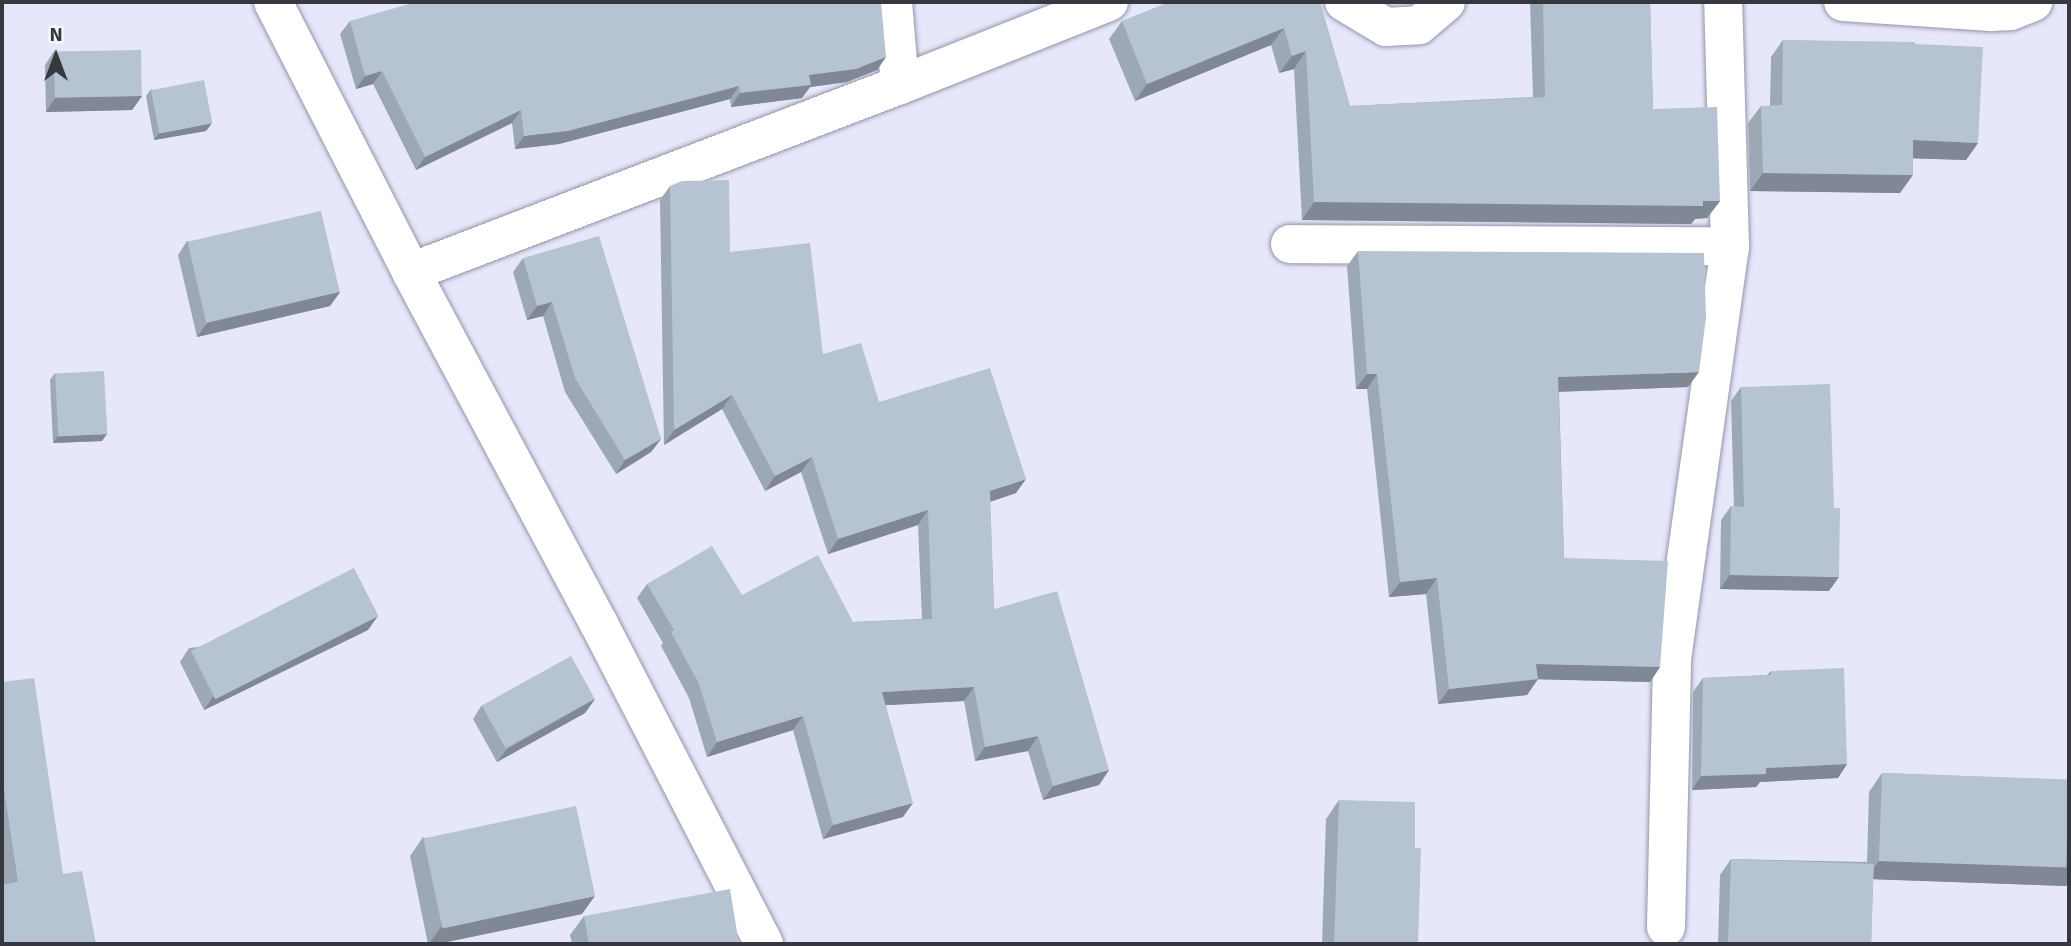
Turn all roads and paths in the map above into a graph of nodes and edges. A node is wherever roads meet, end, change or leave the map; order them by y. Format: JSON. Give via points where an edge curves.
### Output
{"nodes":[{"id":1,"x":274,"y":2,"type":"edge"},
{"id":2,"x":894,"y":2,"type":"edge"},
{"id":3,"x":1109,"y":2,"type":"edge"},
{"id":4,"x":1344,"y":2,"type":"edge"},
{"id":5,"x":1446,"y":2,"type":"edge"},
{"id":6,"x":1723,"y":2,"type":"edge"},
{"id":7,"x":1843,"y":2,"type":"edge"},
{"id":8,"x":2033,"y":2,"type":"edge"},
{"id":9,"x":1388,"y":14,"type":"edge"},
{"id":10,"x":900,"y":85,"type":"junction"},
{"id":11,"x":1290,"y":244,"type":"dead end"},
{"id":12,"x":1730,"y":246,"type":"junction"},
{"id":13,"x":411,"y":272,"type":"junction"},
{"id":14,"x":1666,"y":928,"type":"dead end"},
{"id":15,"x":764,"y":944,"type":"edge"}],
"edges":[{"from":1,"to":13,"type":"street"},
{"from":2,"to":10,"type":"street"},
{"from":3,"to":10,"type":"street"},
{"from":4,"to":9,"type":"street"},
{"from":5,"to":9,"type":"street","via":[[1419,25]]},
{"from":6,"to":12,"type":"street"},
{"from":7,"to":8,"type":"street","via":[[1991,12],[2011,11]]},
{"from":10,"to":13,"type":"street"},
{"from":11,"to":12,"type":"street"},
{"from":12,"to":14,"type":"street","via":[[1672,659]]},
{"from":13,"to":15,"type":"street"}]}
